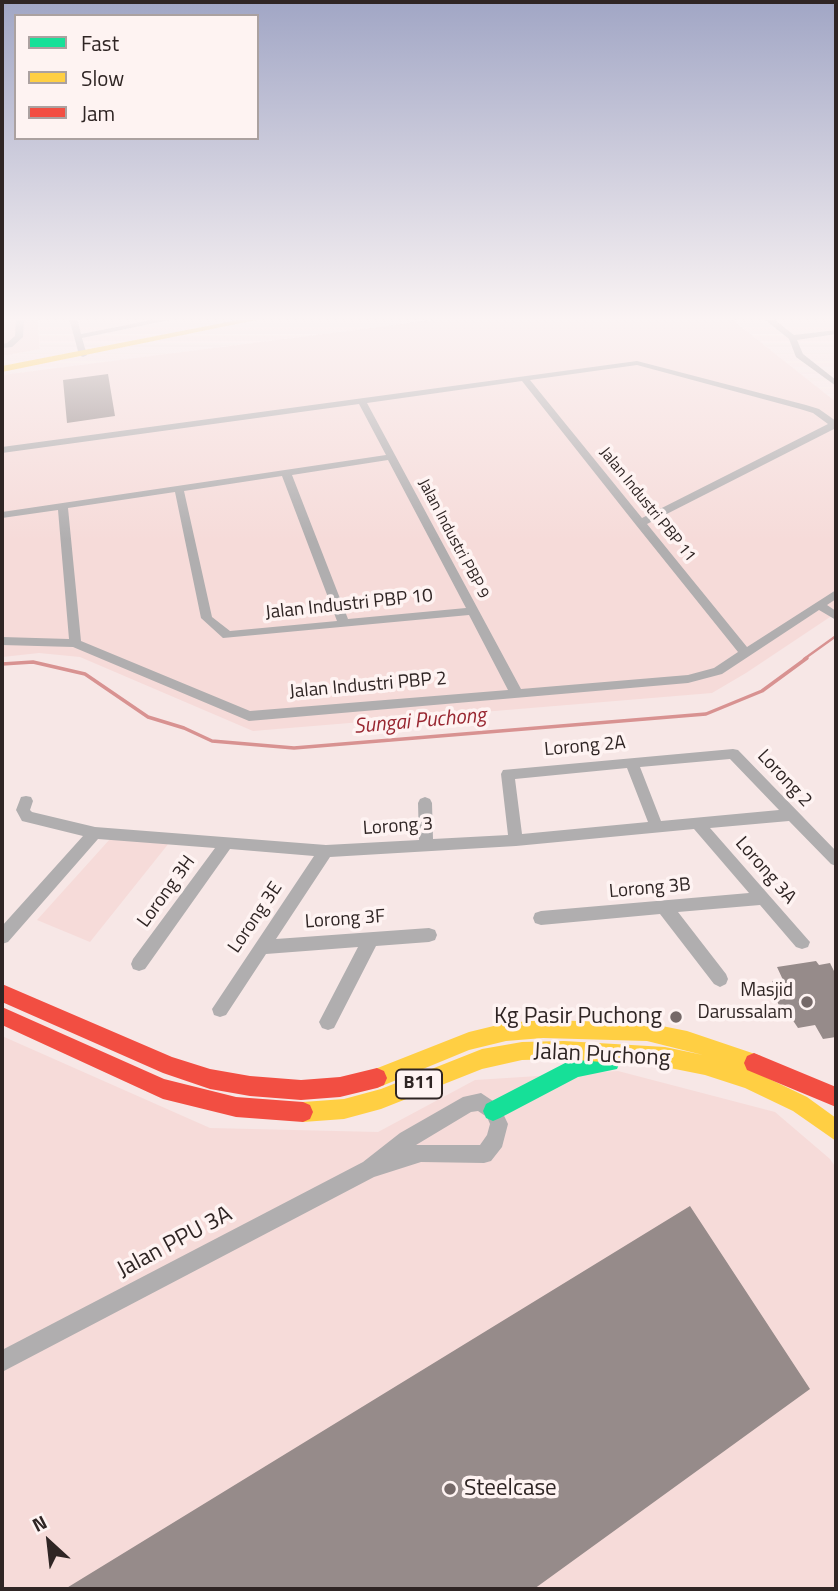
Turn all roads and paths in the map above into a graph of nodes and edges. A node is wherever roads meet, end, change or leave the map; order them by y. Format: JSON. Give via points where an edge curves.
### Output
{"nodes":[{"id":1,"x":416,"y":392,"type":"edge"},
{"id":2,"x":535,"y":392,"type":"edge"},
{"id":3,"x":748,"y":392,"type":"edge"},
{"id":4,"x":362,"y":400,"type":"junction"},
{"id":5,"x":836,"y":424,"type":"edge"},
{"id":6,"x":2,"y":450,"type":"edge"},
{"id":7,"x":392,"y":457,"type":"junction"},
{"id":8,"x":286,"y":473,"type":"junction"},
{"id":9,"x":179,"y":489,"type":"junction"},
{"id":10,"x":63,"y":506,"type":"junction"},
{"id":11,"x":2,"y":515,"type":"edge"},
{"id":12,"x":640,"y":523,"type":"junction"},
{"id":13,"x":836,"y":594,"type":"edge"},
{"id":14,"x":820,"y":605,"type":"junction"},
{"id":15,"x":474,"y":611,"type":"junction"},
{"id":16,"x":836,"y":616,"type":"edge"},
{"id":17,"x":344,"y":624,"type":"junction"},
{"id":18,"x":2,"y":641,"type":"edge"},
{"id":19,"x":75,"y":642,"type":"junction"},
{"id":20,"x":745,"y":653,"type":"junction"},
{"id":21,"x":516,"y":692,"type":"junction"},
{"id":22,"x":733,"y":754,"type":"joint"},
{"id":23,"x":631,"y":762,"type":"junction"},
{"id":24,"x":26,"y":801,"type":"dead end"},
{"id":25,"x":425,"y":803,"type":"dead end"},
{"id":26,"x":790,"y":815,"type":"junction"},
{"id":27,"x":699,"y":825,"type":"junction"},
{"id":28,"x":657,"y":828,"type":"junction"},
{"id":29,"x":95,"y":833,"type":"junction"},
{"id":30,"x":516,"y":839,"type":"junction"},
{"id":31,"x":226,"y":844,"type":"junction"},
{"id":32,"x":426,"y":845,"type":"junction"},
{"id":33,"x":326,"y":851,"type":"junction"},
{"id":34,"x":836,"y":860,"type":"edge"},
{"id":35,"x":762,"y":898,"type":"junction"},
{"id":36,"x":665,"y":908,"type":"junction"},
{"id":37,"x":541,"y":918,"type":"dead end"},
{"id":38,"x":429,"y":935,"type":"dead end"},
{"id":39,"x":2,"y":937,"type":"edge"},
{"id":40,"x":371,"y":939,"type":"junction"},
{"id":41,"x":802,"y":942,"type":"dead end"},
{"id":42,"x":263,"y":947,"type":"junction"},
{"id":43,"x":139,"y":964,"type":"dead end"},
{"id":44,"x":720,"y":979,"type":"dead end"},
{"id":45,"x":2,"y":993,"type":"edge"},
{"id":46,"x":220,"y":1009,"type":"dead end"},
{"id":47,"x":2,"y":1016,"type":"edge"},
{"id":48,"x":328,"y":1022,"type":"dead end"},
{"id":49,"x":665,"y":1057,"type":"junction"},
{"id":50,"x":836,"y":1097,"type":"edge"},
{"id":51,"x":493,"y":1111,"type":"junction"},
{"id":52,"x":836,"y":1131,"type":"edge"},
{"id":53,"x":370,"y":1169,"type":"junction"},
{"id":54,"x":2,"y":1361,"type":"edge"}],
"edges":[{"from":1,"to":4,"type":"street"},
{"from":2,"to":12,"type":"street","name":"Jalan Industri PBP 11"},
{"from":3,"to":5,"type":"street","via":[[816,411]]},
{"from":4,"to":6,"type":"street"},
{"from":4,"to":7,"type":"street","name":"Jalan Industri PBP 9"},
{"from":5,"to":12,"type":"street"},
{"from":7,"to":8,"type":"street"},
{"from":7,"to":15,"type":"street","name":"Jalan Industri PBP 9"},
{"from":8,"to":9,"type":"street"},
{"from":8,"to":17,"type":"street"},
{"from":9,"to":10,"type":"street"},
{"from":9,"to":17,"type":"street","name":"Jalan Industri PBP 10","via":[[207,618],[227,635]]},
{"from":10,"to":11,"type":"street"},
{"from":10,"to":19,"type":"street"},
{"from":12,"to":20,"type":"street","name":"Jalan Industri PBP 11"},
{"from":13,"to":14,"type":"street","name":"Jalan Industri PBP 2"},
{"from":14,"to":16,"type":"street"},
{"from":14,"to":20,"type":"street","name":"Jalan Industri PBP 2"},
{"from":15,"to":17,"type":"street","name":"Jalan Industri PBP 10"},
{"from":15,"to":21,"type":"street","name":"Jalan Industri PBP 9"},
{"from":18,"to":19,"type":"street","name":"Jalan Industri PBP 2"},
{"from":19,"to":21,"type":"street","name":"Jalan Industri PBP 2","via":[[248,716]]},
{"from":20,"to":21,"type":"street","name":"Jalan Industri PBP 2","via":[[718,671],[688,678]]},
{"from":22,"to":23,"type":"street","name":"Lorong 2A"},
{"from":22,"to":26,"type":"street","name":"Lorong 2"},
{"from":23,"to":28,"type":"street"},
{"from":23,"to":30,"type":"street","name":"Lorong 2A","via":[[508,774]]},
{"from":24,"to":29,"type":"street","name":"Lorong 3","via":[[23,810],[27,817]]},
{"from":25,"to":32,"type":"street"},
{"from":26,"to":27,"type":"street","name":"Lorong 3"},
{"from":26,"to":34,"type":"street","name":"Lorong 2"},
{"from":27,"to":28,"type":"street","name":"Lorong 3"},
{"from":27,"to":35,"type":"street","name":"Lorong 3A"},
{"from":28,"to":30,"type":"street","name":"Lorong 3"},
{"from":29,"to":31,"type":"street","name":"Lorong 3"},
{"from":29,"to":39,"type":"street"},
{"from":30,"to":32,"type":"street","name":"Lorong 3"},
{"from":31,"to":33,"type":"street","name":"Lorong 3"},
{"from":31,"to":43,"type":"street","name":"Lorong 3H"},
{"from":32,"to":33,"type":"street","name":"Lorong 3"},
{"from":33,"to":42,"type":"street","name":"Lorong 3E"},
{"from":35,"to":36,"type":"street","name":"Lorong 3B"},
{"from":35,"to":41,"type":"street","name":"Lorong 3A"},
{"from":36,"to":37,"type":"street","name":"Lorong 3B"},
{"from":36,"to":44,"type":"street"},
{"from":38,"to":40,"type":"street","name":"Lorong 3F"},
{"from":40,"to":42,"type":"street","name":"Lorong 3F"},
{"from":40,"to":48,"type":"street"},
{"from":42,"to":46,"type":"street","name":"Lorong 3E"},
{"from":45,"to":50,"type":"main road","name":"Jalan Puchong","number":"B11","via":[[170,1066],[250,1086],[340,1087],[373,1080],[469,1041],[543,1029],[648,1032],[687,1040]]},
{"from":47,"to":49,"type":"main road","name":"Jalan Puchong","number":"B11","via":[[163,1088],[271,1111],[344,1109],[382,1099],[482,1059],[522,1051]]},
{"from":49,"to":51,"type":"main road","via":[[576,1068]]},
{"from":49,"to":52,"type":"main road","name":"Jalan Puchong","number":"B11","via":[[748,1079],[800,1104]]},
{"from":51,"to":53,"type":"street","name":"Jalan PPU 3A","via":[[481,1102],[469,1103],[407,1140]]},
{"from":51,"to":53,"type":"street","name":"Jalan PPU 3A","via":[[499,1124],[495,1140],[484,1154],[421,1153]]},
{"from":53,"to":54,"type":"street","name":"Jalan PPU 3A"}]}
